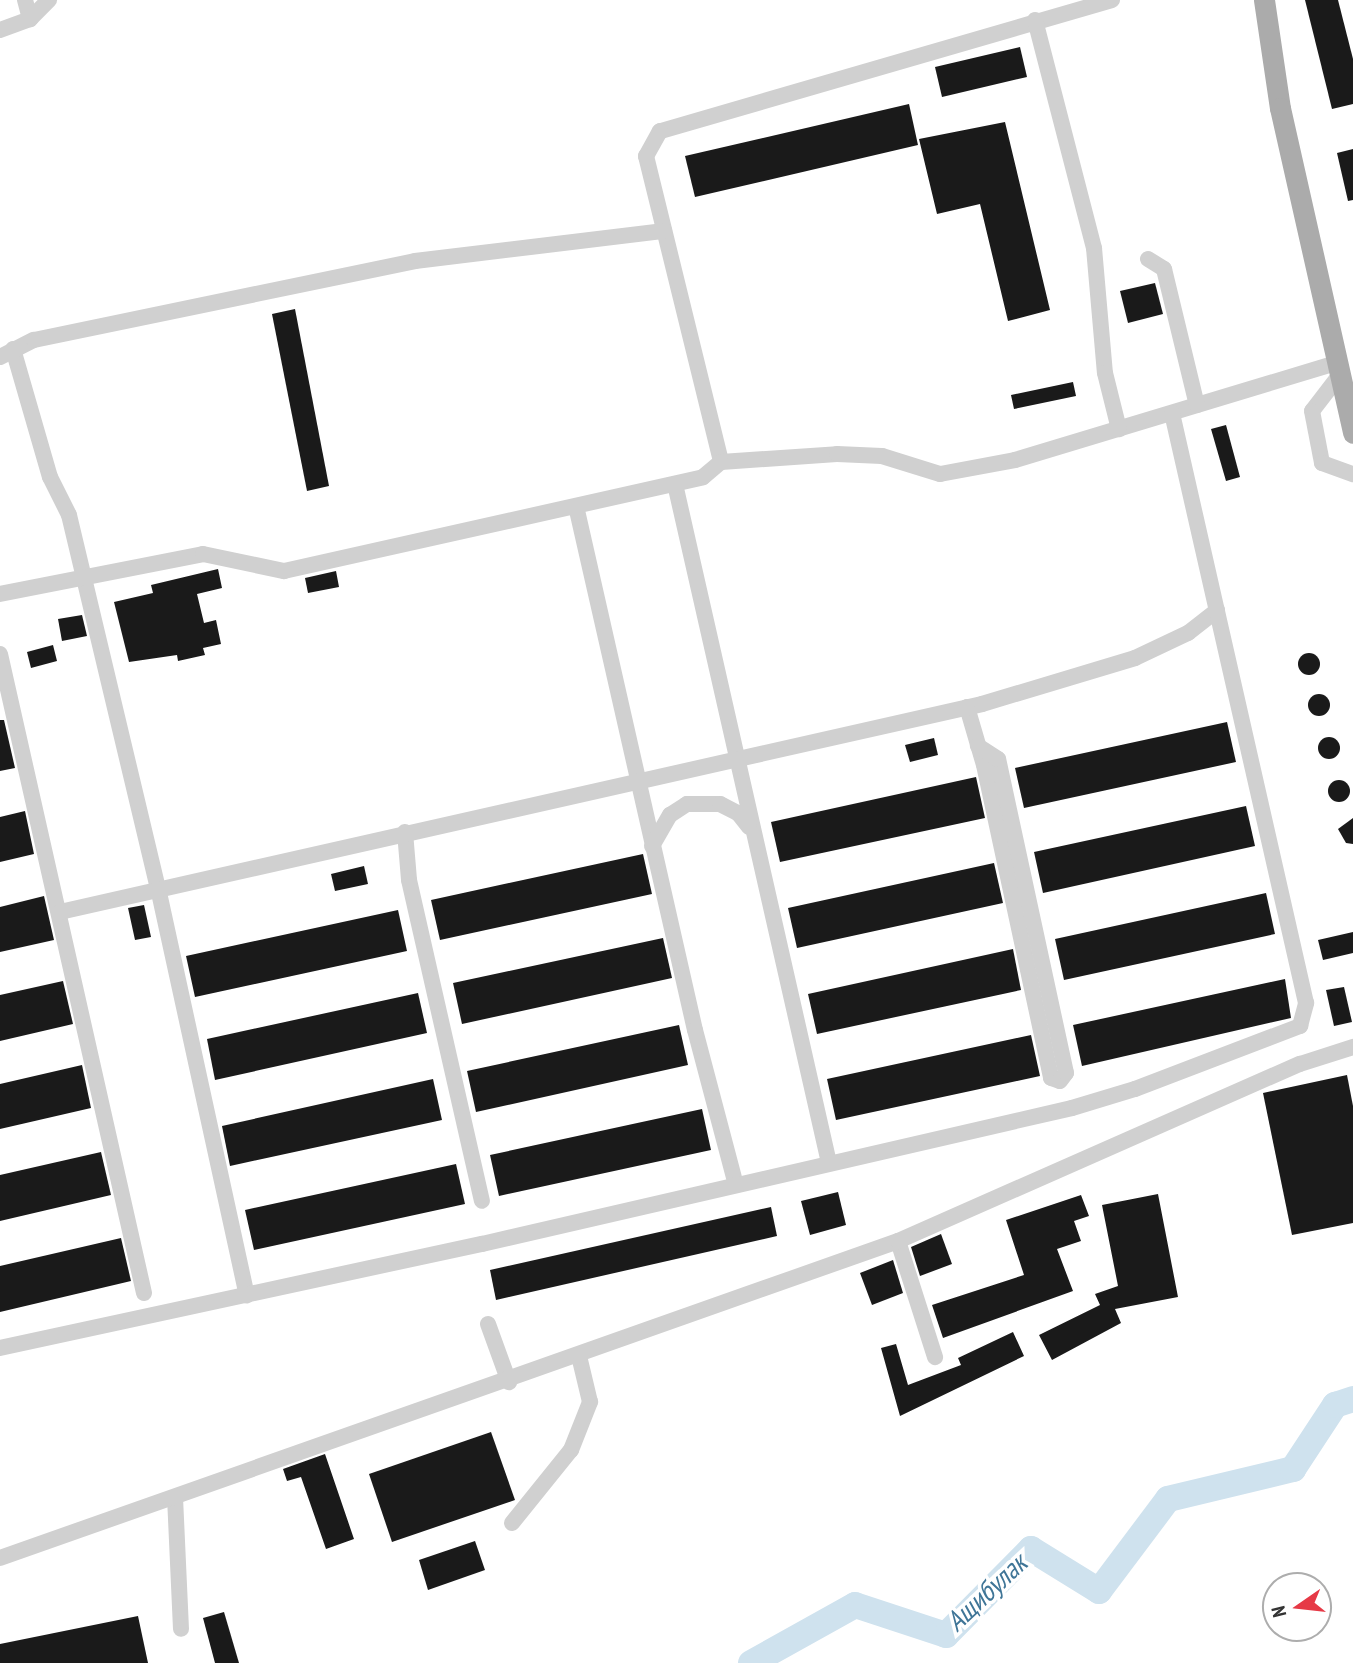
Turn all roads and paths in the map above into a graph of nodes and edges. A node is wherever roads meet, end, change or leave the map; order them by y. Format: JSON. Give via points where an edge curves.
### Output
{"nodes":[{"id":1,"x":25,"y":0,"type":"edge"},
{"id":2,"x":49,"y":0,"type":"edge"},
{"id":3,"x":1112,"y":0,"type":"edge"},
{"id":4,"x":1264,"y":0,"type":"edge"},
{"id":5,"x":30,"y":19,"type":"junction"},
{"id":6,"x":1035,"y":20,"type":"junction"},
{"id":7,"x":0,"y":30,"type":"edge"},
{"id":8,"x":664,"y":231,"type":"junction"},
{"id":9,"x":1148,"y":259,"type":"dead end"},
{"id":10,"x":6,"y":353,"type":"edge"},
{"id":11,"x":1338,"y":370,"type":"junction"},
{"id":12,"x":1197,"y":405,"type":"junction"},
{"id":13,"x":1172,"y":413,"type":"junction"},
{"id":14,"x":1352,"y":421,"type":"edge"},
{"id":15,"x":1119,"y":429,"type":"junction"},
{"id":16,"x":721,"y":462,"type":"junction"},
{"id":17,"x":1353,"y":474,"type":"edge"},
{"id":18,"x":675,"y":484,"type":"junction"},
{"id":19,"x":576,"y":506,"type":"junction"},
{"id":20,"x":83,"y":578,"type":"junction"},
{"id":21,"x":0,"y":594,"type":"edge"},
{"id":22,"x":1217,"y":610,"type":"junction"},
{"id":23,"x":0,"y":654,"type":"edge"},
{"id":24,"x":967,"y":707,"type":"junction"},
{"id":25,"x":978,"y":746,"type":"junction"},
{"id":26,"x":735,"y":759,"type":"junction"},
{"id":27,"x":637,"y":781,"type":"junction"},
{"id":28,"x":750,"y":829,"type":"junction"},
{"id":29,"x":405,"y":832,"type":"junction"},
{"id":30,"x":652,"y":846,"type":"junction"},
{"id":31,"x":158,"y":888,"type":"junction"},
{"id":32,"x":60,"y":912,"type":"junction"},
{"id":33,"x":1353,"y":1046,"type":"edge"},
{"id":34,"x":829,"y":1163,"type":"junction"},
{"id":35,"x":736,"y":1185,"type":"junction"},
{"id":36,"x":482,"y":1201,"type":"dead end"},
{"id":37,"x":898,"y":1241,"type":"junction"},
{"id":38,"x":144,"y":1293,"type":"dead end"},
{"id":39,"x":247,"y":1295,"type":"junction"},
{"id":40,"x":488,"y":1324,"type":"dead end"},
{"id":41,"x":0,"y":1348,"type":"edge"},
{"id":42,"x":579,"y":1356,"type":"junction"},
{"id":43,"x":935,"y":1357,"type":"dead end"},
{"id":44,"x":509,"y":1381,"type":"junction"},
{"id":45,"x":175,"y":1497,"type":"junction"},
{"id":46,"x":512,"y":1523,"type":"dead end"},
{"id":47,"x":0,"y":1558,"type":"edge"},
{"id":48,"x":181,"y":1629,"type":"dead end"}],
"edges":[{"from":1,"to":5,"type":"street"},
{"from":2,"to":5,"type":"street"},
{"from":3,"to":6,"type":"street"},
{"from":4,"to":11,"type":"main road","via":[[1280,108]]},
{"from":5,"to":7,"type":"street"},
{"from":6,"to":8,"type":"street","via":[[660,131],[646,156]]},
{"from":6,"to":15,"type":"street","via":[[1094,248],[1105,373]]},
{"from":8,"to":10,"type":"street","via":[[415,261],[139,317]]},
{"from":8,"to":16,"type":"street"},
{"from":9,"to":12,"type":"street","via":[[1164,270]]},
{"from":10,"to":20,"type":"street","via":[[50,477],[69,515]]},
{"from":11,"to":12,"type":"street"},
{"from":11,"to":14,"type":"main road"},
{"from":11,"to":17,"type":"street","via":[[1312,411],[1322,463]]},
{"from":12,"to":13,"type":"street"},
{"from":13,"to":15,"type":"street"},
{"from":13,"to":22,"type":"street"},
{"from":15,"to":16,"type":"street","via":[[1016,460],[940,474],[881,456],[836,454]]},
{"from":16,"to":18,"type":"street","via":[[703,477]]},
{"from":18,"to":19,"type":"street"},
{"from":18,"to":26,"type":"street"},
{"from":19,"to":20,"type":"street","via":[[284,571],[203,554]]},
{"from":19,"to":27,"type":"street"},
{"from":20,"to":21,"type":"street"},
{"from":20,"to":31,"type":"street"},
{"from":22,"to":24,"type":"street","via":[[1188,633],[1135,658]]},
{"from":22,"to":34,"type":"street","via":[[1306,1003],[1300,1027],[1072,1108]]},
{"from":23,"to":32,"type":"street"},
{"from":24,"to":25,"type":"street"},
{"from":24,"to":26,"type":"street"},
{"from":25,"to":25,"type":"street","via":[[1051,1078],[1060,1081],[1066,1073],[998,759]]},
{"from":26,"to":27,"type":"street"},
{"from":26,"to":28,"type":"street"},
{"from":27,"to":29,"type":"street"},
{"from":27,"to":30,"type":"street"},
{"from":28,"to":30,"type":"street","via":[[738,813],[720,804],[688,804],[670,815]]},
{"from":28,"to":34,"type":"street"},
{"from":29,"to":31,"type":"street"},
{"from":29,"to":36,"type":"street","via":[[409,880]]},
{"from":30,"to":35,"type":"street"},
{"from":31,"to":32,"type":"street"},
{"from":31,"to":39,"type":"street"},
{"from":32,"to":38,"type":"street"},
{"from":33,"to":37,"type":"street","via":[[1300,1064]]},
{"from":34,"to":35,"type":"street"},
{"from":35,"to":39,"type":"street"},
{"from":37,"to":42,"type":"street"},
{"from":37,"to":43,"type":"street"},
{"from":39,"to":41,"type":"street"},
{"from":40,"to":44,"type":"street"},
{"from":42,"to":44,"type":"street"},
{"from":42,"to":46,"type":"street","via":[[590,1402],[586,1414],[571,1450]]},
{"from":44,"to":45,"type":"street"},
{"from":45,"to":47,"type":"street"},
{"from":45,"to":48,"type":"street"}]}
